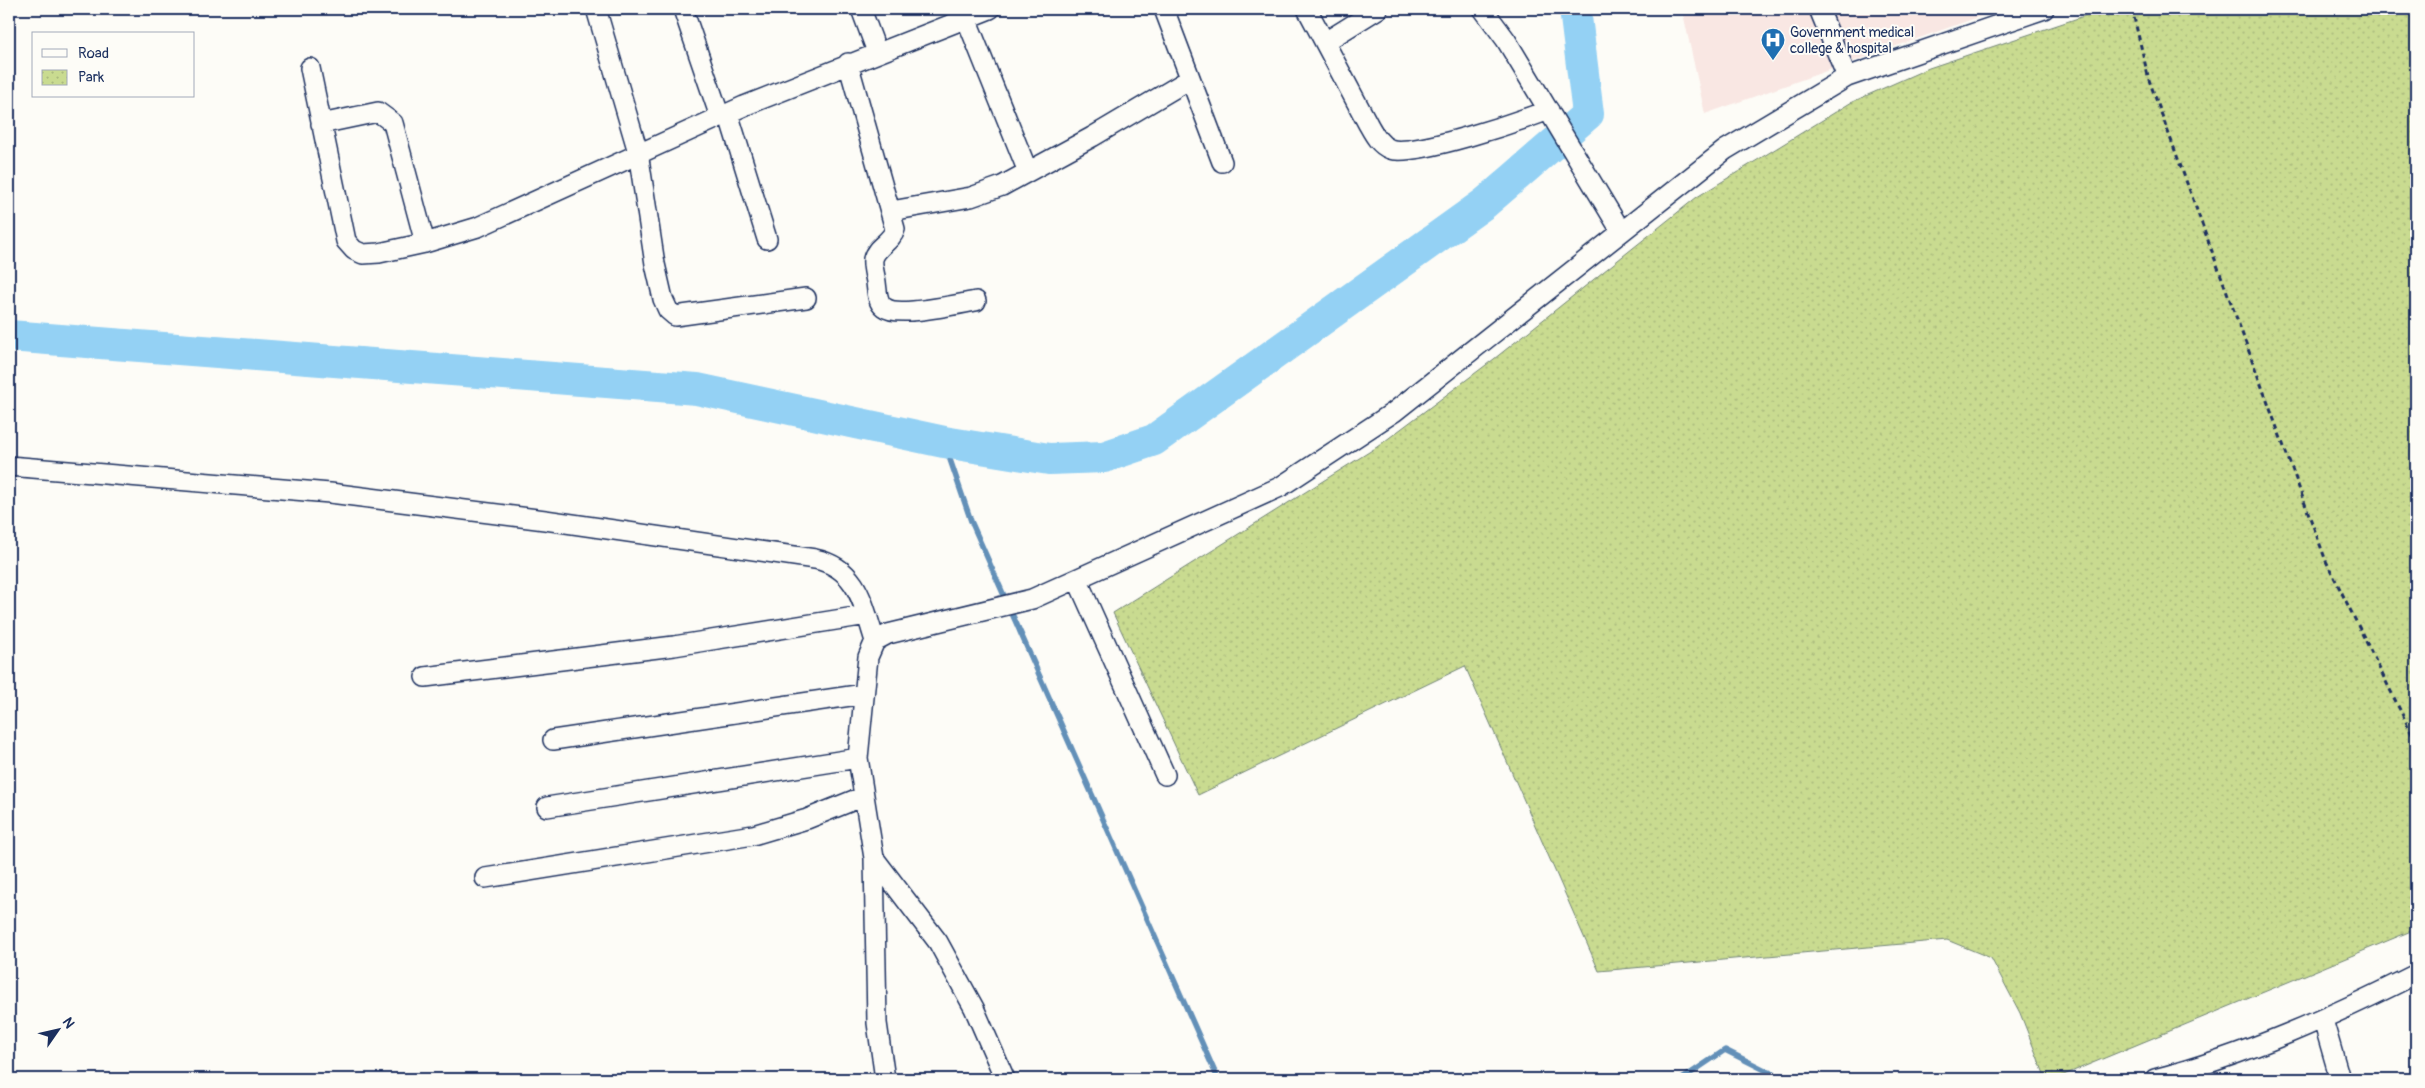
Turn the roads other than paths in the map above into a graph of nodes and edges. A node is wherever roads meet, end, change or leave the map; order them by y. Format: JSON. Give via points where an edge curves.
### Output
{"nodes":[{"id":1,"x":683,"y":9,"type":"edge"},
{"id":2,"x":862,"y":9,"type":"edge"},
{"id":3,"x":990,"y":9,"type":"edge"},
{"id":4,"x":1164,"y":9,"type":"edge"},
{"id":5,"x":1308,"y":9,"type":"edge"},
{"id":6,"x":1378,"y":9,"type":"edge"},
{"id":7,"x":1484,"y":9,"type":"edge"},
{"id":8,"x":1820,"y":9,"type":"edge"},
{"id":9,"x":2044,"y":9,"type":"edge"},
{"id":10,"x":597,"y":12,"type":"dead end"},
{"id":11,"x":966,"y":18,"type":"junction"},
{"id":12,"x":1325,"y":42,"type":"junction"},
{"id":13,"x":877,"y":52,"type":"junction"},
{"id":14,"x":848,"y":63,"type":"junction"},
{"id":15,"x":310,"y":68,"type":"dead end"},
{"id":16,"x":1847,"y":77,"type":"junction"},
{"id":17,"x":1190,"y":79,"type":"junction"},
{"id":18,"x":724,"y":115,"type":"junction"},
{"id":19,"x":1552,"y":116,"type":"junction"},
{"id":20,"x":321,"y":124,"type":"junction"},
{"id":21,"x":638,"y":152,"type":"junction"},
{"id":22,"x":1222,"y":162,"type":"dead end"},
{"id":23,"x":1028,"y":172,"type":"junction"},
{"id":24,"x":891,"y":211,"type":"junction"},
{"id":25,"x":1620,"y":232,"type":"junction"},
{"id":26,"x":767,"y":239,"type":"dead end"},
{"id":27,"x":425,"y":242,"type":"junction"},
{"id":28,"x":806,"y":298,"type":"dead end"},
{"id":29,"x":976,"y":301,"type":"dead end"},
{"id":30,"x":9,"y":466,"type":"edge"},
{"id":31,"x":1077,"y":579,"type":"junction"},
{"id":32,"x":867,"y":615,"type":"junction"},
{"id":33,"x":875,"y":641,"type":"junction"},
{"id":34,"x":425,"y":677,"type":"dead end"},
{"id":35,"x":864,"y":694,"type":"junction"},
{"id":36,"x":553,"y":740,"type":"dead end"},
{"id":37,"x":858,"y":758,"type":"junction"},
{"id":38,"x":1165,"y":775,"type":"dead end"},
{"id":39,"x":864,"y":796,"type":"junction"},
{"id":40,"x":547,"y":807,"type":"dead end"},
{"id":41,"x":874,"y":858,"type":"junction"},
{"id":42,"x":485,"y":878,"type":"dead end"},
{"id":43,"x":2416,"y":974,"type":"edge"},
{"id":44,"x":2323,"y":1020,"type":"junction"},
{"id":45,"x":885,"y":1079,"type":"edge"},
{"id":46,"x":1005,"y":1079,"type":"edge"},
{"id":47,"x":2155,"y":1079,"type":"edge"},
{"id":48,"x":2340,"y":1079,"type":"edge"}],
"edges":[{"from":1,"to":18,"type":"street"},
{"from":2,"to":13,"type":"street"},
{"from":3,"to":11,"type":"street"},
{"from":4,"to":17,"type":"street"},
{"from":5,"to":12,"type":"street"},
{"from":6,"to":12,"type":"street"},
{"from":7,"to":19,"type":"street"},
{"from":8,"to":16,"type":"street"},
{"from":9,"to":16,"type":"street"},
{"from":10,"to":21,"type":"street"},
{"from":11,"to":13,"type":"street"},
{"from":11,"to":23,"type":"street"},
{"from":12,"to":19,"type":"street","via":[[1378,141],[1389,149],[1411,150]]},
{"from":13,"to":14,"type":"street"},
{"from":14,"to":18,"type":"street"},
{"from":14,"to":24,"type":"street"},
{"from":15,"to":20,"type":"street"},
{"from":16,"to":25,"type":"street","via":[[1725,150]]},
{"from":17,"to":22,"type":"street"},
{"from":17,"to":23,"type":"street"},
{"from":18,"to":21,"type":"street"},
{"from":18,"to":26,"type":"street"},
{"from":19,"to":25,"type":"street"},
{"from":20,"to":27,"type":"street","via":[[378,112],[393,123]]},
{"from":20,"to":27,"type":"street","via":[[343,229],[354,250],[364,254],[379,253]]},
{"from":21,"to":27,"type":"street","via":[[478,227]]},
{"from":21,"to":28,"type":"street","via":[[655,264],[668,310],[675,316]]},
{"from":23,"to":24,"type":"street","via":[[983,194]]},
{"from":24,"to":29,"type":"street","via":[[895,228],[893,235],[875,253],[873,261],[878,298],[884,307],[908,311]]},
{"from":25,"to":31,"type":"street","via":[[1394,412],[1280,487]]},
{"from":30,"to":32,"type":"street","via":[[330,493],[815,559],[828,562],[852,580]]},
{"from":31,"to":33,"type":"street","via":[[1032,599],[888,634]]},
{"from":31,"to":38,"type":"street"},
{"from":32,"to":33,"type":"street"},
{"from":32,"to":34,"type":"street","via":[[674,646]]},
{"from":33,"to":35,"type":"street","via":[[868,657]]},
{"from":35,"to":36,"type":"street"},
{"from":35,"to":37,"type":"street"},
{"from":37,"to":39,"type":"street"},
{"from":37,"to":40,"type":"street"},
{"from":39,"to":41,"type":"street"},
{"from":39,"to":42,"type":"street","via":[[807,819],[753,835]]},
{"from":41,"to":45,"type":"street","via":[[877,1023]]},
{"from":41,"to":46,"type":"street","via":[[938,942],[974,1008]]},
{"from":43,"to":44,"type":"street"},
{"from":44,"to":47,"type":"street","via":[[2229,1056]]},
{"from":44,"to":48,"type":"street"}]}
